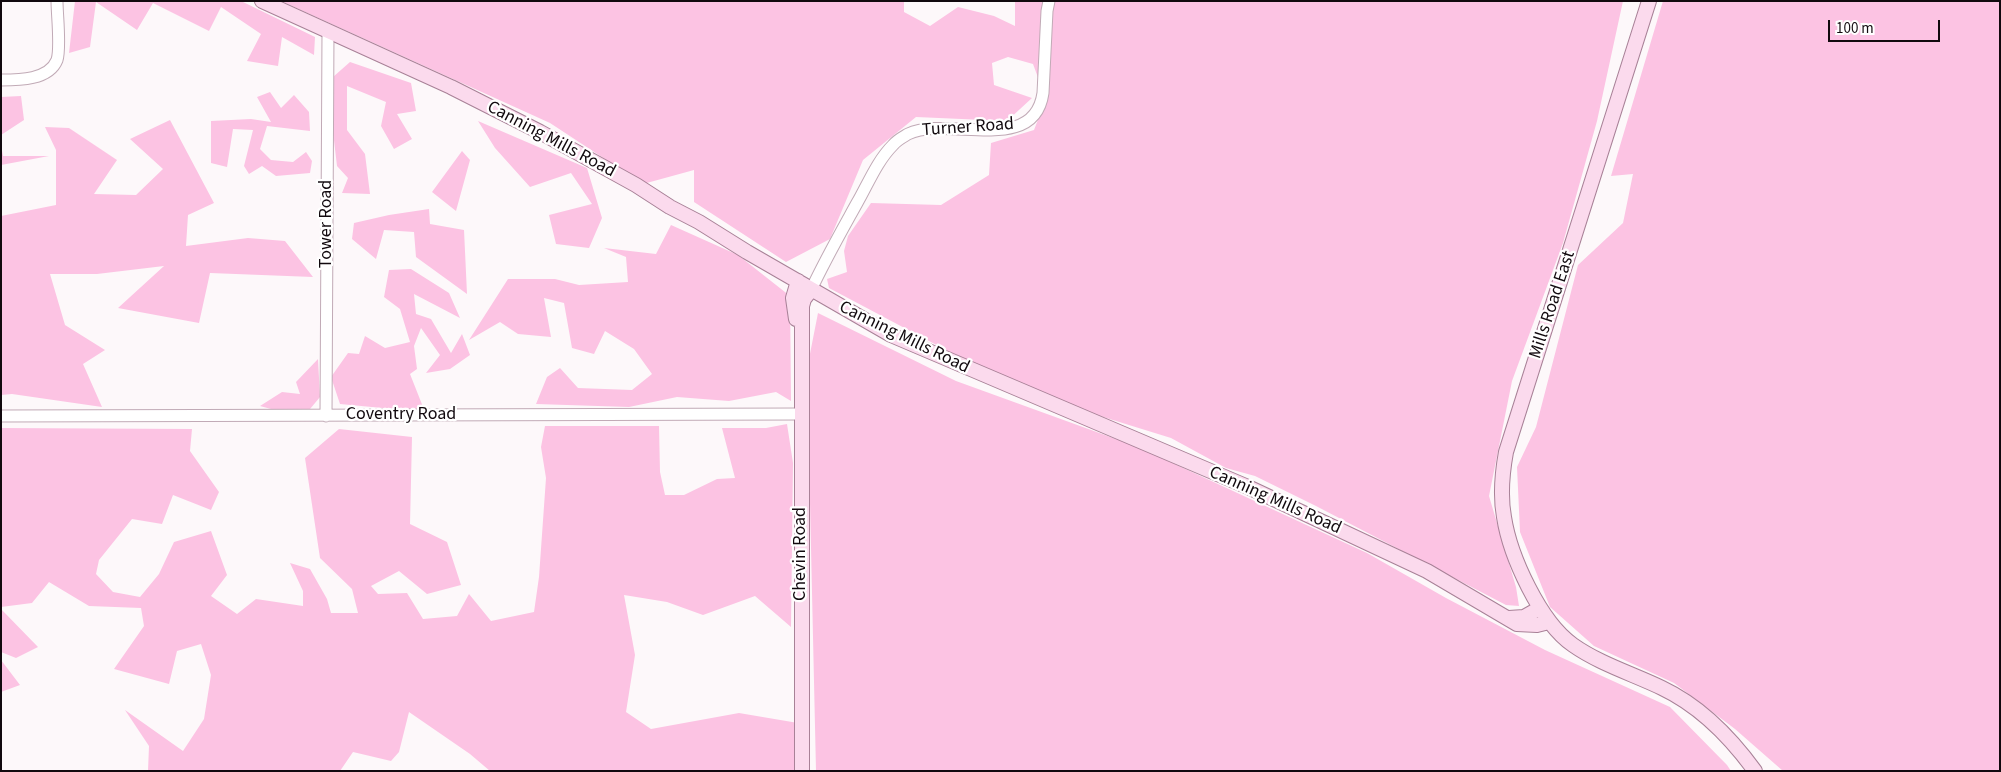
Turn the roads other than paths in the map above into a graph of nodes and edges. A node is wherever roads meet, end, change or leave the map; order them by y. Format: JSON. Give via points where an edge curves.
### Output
{"nodes":[{"id":1,"x":57,"y":1,"type":"edge"},
{"id":2,"x":262,"y":1,"type":"edge"},
{"id":3,"x":1049,"y":1,"type":"edge"},
{"id":4,"x":1649,"y":1,"type":"edge"},
{"id":5,"x":328,"y":32,"type":"junction"},
{"id":6,"x":1,"y":80,"type":"edge"},
{"id":7,"x":798,"y":281,"type":"junction"},
{"id":8,"x":811,"y":290,"type":"junction"},
{"id":9,"x":801,"y":336,"type":"junction"},
{"id":10,"x":800,"y":414,"type":"junction"},
{"id":11,"x":1,"y":416,"type":"edge"},
{"id":12,"x":326,"y":416,"type":"junction"},
{"id":13,"x":1540,"y":608,"type":"junction"},
{"id":14,"x":1508,"y":618,"type":"junction"},
{"id":15,"x":1549,"y":622,"type":"junction"},
{"id":16,"x":802,"y":771,"type":"edge"},
{"id":17,"x":1755,"y":771,"type":"edge"}],
"edges":[{"from":1,"to":6,"type":"street","via":[[57,60],[48,71],[31,78]]},
{"from":2,"to":5,"type":"main road","name":"Canning Mills Road"},
{"from":3,"to":8,"type":"street","name":"Turner Road","via":[[1042,98],[1035,115],[1013,128],[925,130],[895,142],[877,167]]},
{"from":4,"to":13,"type":"main road","name":"Mills Road East","via":[[1505,458],[1502,487],[1506,524],[1515,555]]},
{"from":5,"to":7,"type":"main road","name":"Canning Mills Road","via":[[451,87],[540,132]]},
{"from":5,"to":12,"type":"street","name":"Tower Road"},
{"from":7,"to":8,"type":"main road","name":"Canning Mills Road"},
{"from":7,"to":9,"type":"main road","name":"Chevin Road","via":[[793,309]]},
{"from":8,"to":9,"type":"main road","name":"Chevin Road","via":[[802,306]]},
{"from":8,"to":14,"type":"main road","name":"Canning Mills Road","via":[[899,339],[1248,487],[1363,541],[1428,572]]},
{"from":9,"to":10,"type":"main road","name":"Chevin Road"},
{"from":10,"to":12,"type":"street","name":"Coventry Road"},
{"from":10,"to":16,"type":"main road","name":"Chevin Road"},
{"from":11,"to":12,"type":"street","name":"Coventry Road"},
{"from":13,"to":14,"type":"main road","via":[[1524,617]]},
{"from":13,"to":15,"type":"main road"},
{"from":14,"to":15,"type":"main road","name":"Canning Mills Road","via":[[1524,625]]},
{"from":15,"to":17,"type":"main road","via":[[1566,640],[1586,653],[1662,688],[1692,706],[1732,743]]}]}
